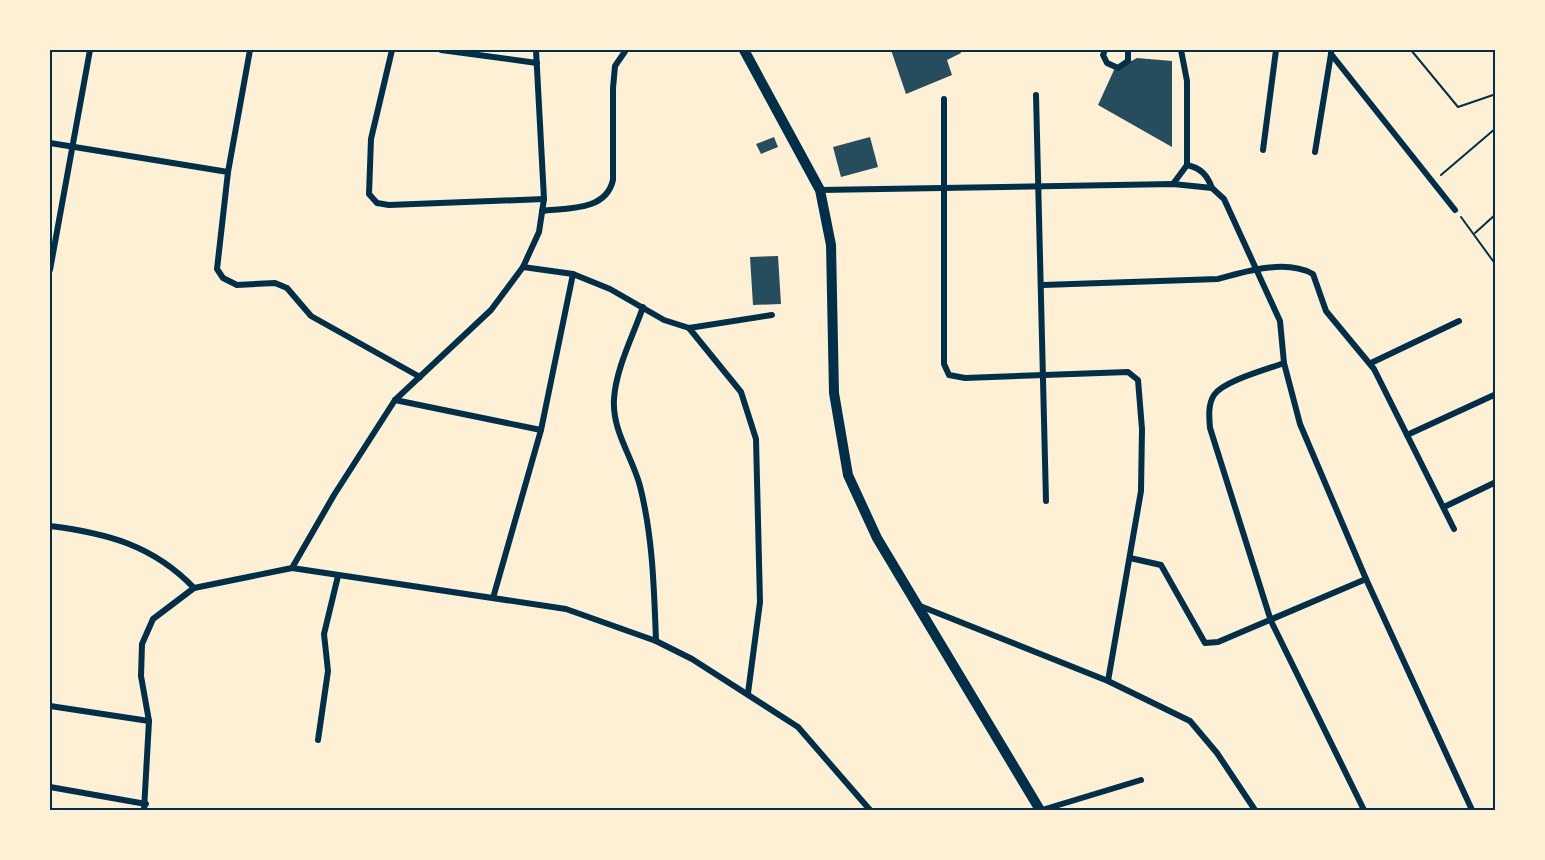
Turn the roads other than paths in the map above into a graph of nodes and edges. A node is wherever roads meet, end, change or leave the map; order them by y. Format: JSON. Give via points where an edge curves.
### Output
{"nodes":[{"id":1,"x":90,"y":50,"type":"edge"},
{"id":2,"x":250,"y":50,"type":"edge"},
{"id":3,"x":392,"y":50,"type":"edge"},
{"id":4,"x":441,"y":50,"type":"edge"},
{"id":5,"x":536,"y":50,"type":"edge"},
{"id":6,"x":626,"y":50,"type":"edge"},
{"id":7,"x":744,"y":50,"type":"edge"},
{"id":8,"x":1105,"y":50,"type":"edge"},
{"id":9,"x":1128,"y":50,"type":"edge"},
{"id":10,"x":1181,"y":50,"type":"edge"},
{"id":11,"x":1276,"y":50,"type":"edge"},
{"id":12,"x":1331,"y":52,"type":"edge"},
{"id":13,"x":537,"y":63,"type":"junction"},
{"id":14,"x":1036,"y":95,"type":"dead end"},
{"id":15,"x":944,"y":99,"type":"dead end"},
{"id":16,"x":50,"y":143,"type":"edge"},
{"id":17,"x":73,"y":147,"type":"junction"},
{"id":18,"x":1263,"y":150,"type":"dead end"},
{"id":19,"x":1315,"y":152,"type":"dead end"},
{"id":20,"x":1187,"y":165,"type":"junction"},
{"id":21,"x":228,"y":172,"type":"junction"},
{"id":22,"x":1173,"y":184,"type":"junction"},
{"id":23,"x":1040,"y":185,"type":"junction"},
{"id":24,"x":944,"y":187,"type":"junction"},
{"id":25,"x":1212,"y":188,"type":"junction"},
{"id":26,"x":820,"y":190,"type":"junction"},
{"id":27,"x":544,"y":199,"type":"junction"},
{"id":28,"x":1455,"y":210,"type":"road end"},
{"id":29,"x":542,"y":211,"type":"junction"},
{"id":30,"x":523,"y":267,"type":"junction"},
{"id":31,"x":50,"y":270,"type":"edge"},
{"id":32,"x":1256,"y":271,"type":"junction"},
{"id":33,"x":573,"y":274,"type":"junction"},
{"id":34,"x":1043,"y":285,"type":"junction"},
{"id":35,"x":643,"y":307,"type":"junction"},
{"id":36,"x":772,"y":315,"type":"dead end"},
{"id":37,"x":1459,"y":321,"type":"dead end"},
{"id":38,"x":689,"y":328,"type":"junction"},
{"id":39,"x":1284,"y":363,"type":"junction"},
{"id":40,"x":1371,"y":363,"type":"junction"},
{"id":41,"x":1045,"y":373,"type":"junction"},
{"id":42,"x":420,"y":377,"type":"junction"},
{"id":43,"x":1494,"y":395,"type":"dead end"},
{"id":44,"x":395,"y":400,"type":"junction"},
{"id":45,"x":542,"y":430,"type":"junction"},
{"id":46,"x":1407,"y":435,"type":"junction"},
{"id":47,"x":1496,"y":482,"type":"edge"},
{"id":48,"x":1046,"y":501,"type":"dead end"},
{"id":49,"x":1444,"y":507,"type":"junction"},
{"id":50,"x":50,"y":526,"type":"edge"},
{"id":51,"x":1454,"y":529,"type":"dead end"},
{"id":52,"x":1131,"y":558,"type":"junction"},
{"id":53,"x":292,"y":568,"type":"junction"},
{"id":54,"x":338,"y":576,"type":"junction"},
{"id":55,"x":1366,"y":579,"type":"junction"},
{"id":56,"x":194,"y":588,"type":"junction"},
{"id":57,"x":493,"y":598,"type":"junction"},
{"id":58,"x":918,"y":606,"type":"junction"},
{"id":59,"x":1270,"y":621,"type":"junction"},
{"id":60,"x":656,"y":641,"type":"junction"},
{"id":61,"x":1108,"y":681,"type":"junction"},
{"id":62,"x":748,"y":693,"type":"junction"},
{"id":63,"x":50,"y":706,"type":"edge"},
{"id":64,"x":149,"y":721,"type":"junction"},
{"id":65,"x":318,"y":740,"type":"dead end"},
{"id":66,"x":1141,"y":780,"type":"dead end"},
{"id":67,"x":50,"y":788,"type":"edge"},
{"id":68,"x":145,"y":807,"type":"edge"},
{"id":69,"x":870,"y":810,"type":"edge"},
{"id":70,"x":1041,"y":810,"type":"edge"},
{"id":71,"x":1255,"y":810,"type":"edge"},
{"id":72,"x":1364,"y":810,"type":"edge"},
{"id":73,"x":1472,"y":810,"type":"edge"}],
"edges":[{"from":1,"to":17,"type":"street"},
{"from":2,"to":21,"type":"street"},
{"from":3,"to":27,"type":"street","via":[[371,140],[369,194],[377,203]]},
{"from":4,"to":13,"type":"street"},
{"from":5,"to":13,"type":"street"},
{"from":6,"to":29,"type":"street","via":[[615,66],[611,190],[603,200]]},
{"from":7,"to":26,"type":"main road"},
{"from":8,"to":9,"type":"street","via":[[1107,63],[1118,68],[1128,61]]},
{"from":10,"to":20,"type":"street","via":[[1187,81]]},
{"from":11,"to":18,"type":"street"},
{"from":12,"to":19,"type":"street"},
{"from":12,"to":28,"type":"street"},
{"from":13,"to":27,"type":"street"},
{"from":14,"to":23,"type":"street"},
{"from":15,"to":24,"type":"street"},
{"from":16,"to":17,"type":"street"},
{"from":17,"to":21,"type":"street"},
{"from":17,"to":31,"type":"street"},
{"from":20,"to":22,"type":"street"},
{"from":20,"to":25,"type":"street","via":[[1208,176]]},
{"from":21,"to":42,"type":"street","via":[[217,269],[223,278],[237,285],[275,283],[287,288],[311,315]]},
{"from":22,"to":23,"type":"street"},
{"from":22,"to":25,"type":"street"},
{"from":23,"to":24,"type":"street"},
{"from":23,"to":34,"type":"street"},
{"from":24,"to":26,"type":"street"},
{"from":24,"to":41,"type":"street","via":[[944,364],[949,375],[965,378]]},
{"from":25,"to":32,"type":"street","via":[[1224,199]]},
{"from":26,"to":58,"type":"main road","via":[[831,245],[834,393],[848,475],[877,538]]},
{"from":27,"to":29,"type":"street"},
{"from":29,"to":30,"type":"street","via":[[539,232]]},
{"from":30,"to":33,"type":"street"},
{"from":30,"to":42,"type":"street","via":[[491,310]]},
{"from":32,"to":34,"type":"street","via":[[1218,279]]},
{"from":32,"to":39,"type":"street","via":[[1280,321]]},
{"from":32,"to":40,"type":"street","via":[[1301,267],[1313,273],[1326,310]]},
{"from":33,"to":35,"type":"street"},
{"from":33,"to":45,"type":"street"},
{"from":34,"to":41,"type":"street"},
{"from":35,"to":38,"type":"street","via":[[664,320]]},
{"from":35,"to":60,"type":"street","via":[[614,400],[616,428],[640,485],[654,556]]},
{"from":36,"to":38,"type":"street"},
{"from":37,"to":40,"type":"street"},
{"from":38,"to":62,"type":"street","via":[[741,392],[756,439],[760,602]]},
{"from":39,"to":55,"type":"street","via":[[1300,424]]},
{"from":39,"to":59,"type":"street","via":[[1224,386],[1214,394],[1209,411],[1210,428]]},
{"from":40,"to":46,"type":"street"},
{"from":41,"to":48,"type":"street"},
{"from":41,"to":52,"type":"street","via":[[1128,372],[1138,380],[1141,491]]},
{"from":42,"to":44,"type":"street"},
{"from":43,"to":46,"type":"street"},
{"from":44,"to":45,"type":"street"},
{"from":44,"to":53,"type":"street"},
{"from":45,"to":57,"type":"street"},
{"from":46,"to":49,"type":"street"},
{"from":47,"to":49,"type":"street"},
{"from":49,"to":51,"type":"street"},
{"from":50,"to":56,"type":"street","via":[[100,532],[149,553]]},
{"from":52,"to":59,"type":"street","via":[[1161,565],[1205,643],[1218,642]]},
{"from":52,"to":61,"type":"street"},
{"from":53,"to":54,"type":"street"},
{"from":53,"to":56,"type":"street"},
{"from":54,"to":57,"type":"street"},
{"from":54,"to":65,"type":"street","via":[[324,634],[328,671]]},
{"from":55,"to":59,"type":"street"},
{"from":55,"to":73,"type":"street"},
{"from":56,"to":64,"type":"street","via":[[153,619],[142,644],[141,676]]},
{"from":57,"to":60,"type":"street","via":[[566,609]]},
{"from":58,"to":61,"type":"street"},
{"from":58,"to":70,"type":"main road"},
{"from":59,"to":72,"type":"street"},
{"from":60,"to":62,"type":"street"},
{"from":61,"to":71,"type":"street","via":[[1190,722],[1217,753]]},
{"from":62,"to":69,"type":"street","via":[[798,727]]},
{"from":63,"to":64,"type":"street"},
{"from":64,"to":68,"type":"street"},
{"from":66,"to":70,"type":"street"},
{"from":67,"to":68,"type":"street"}]}
